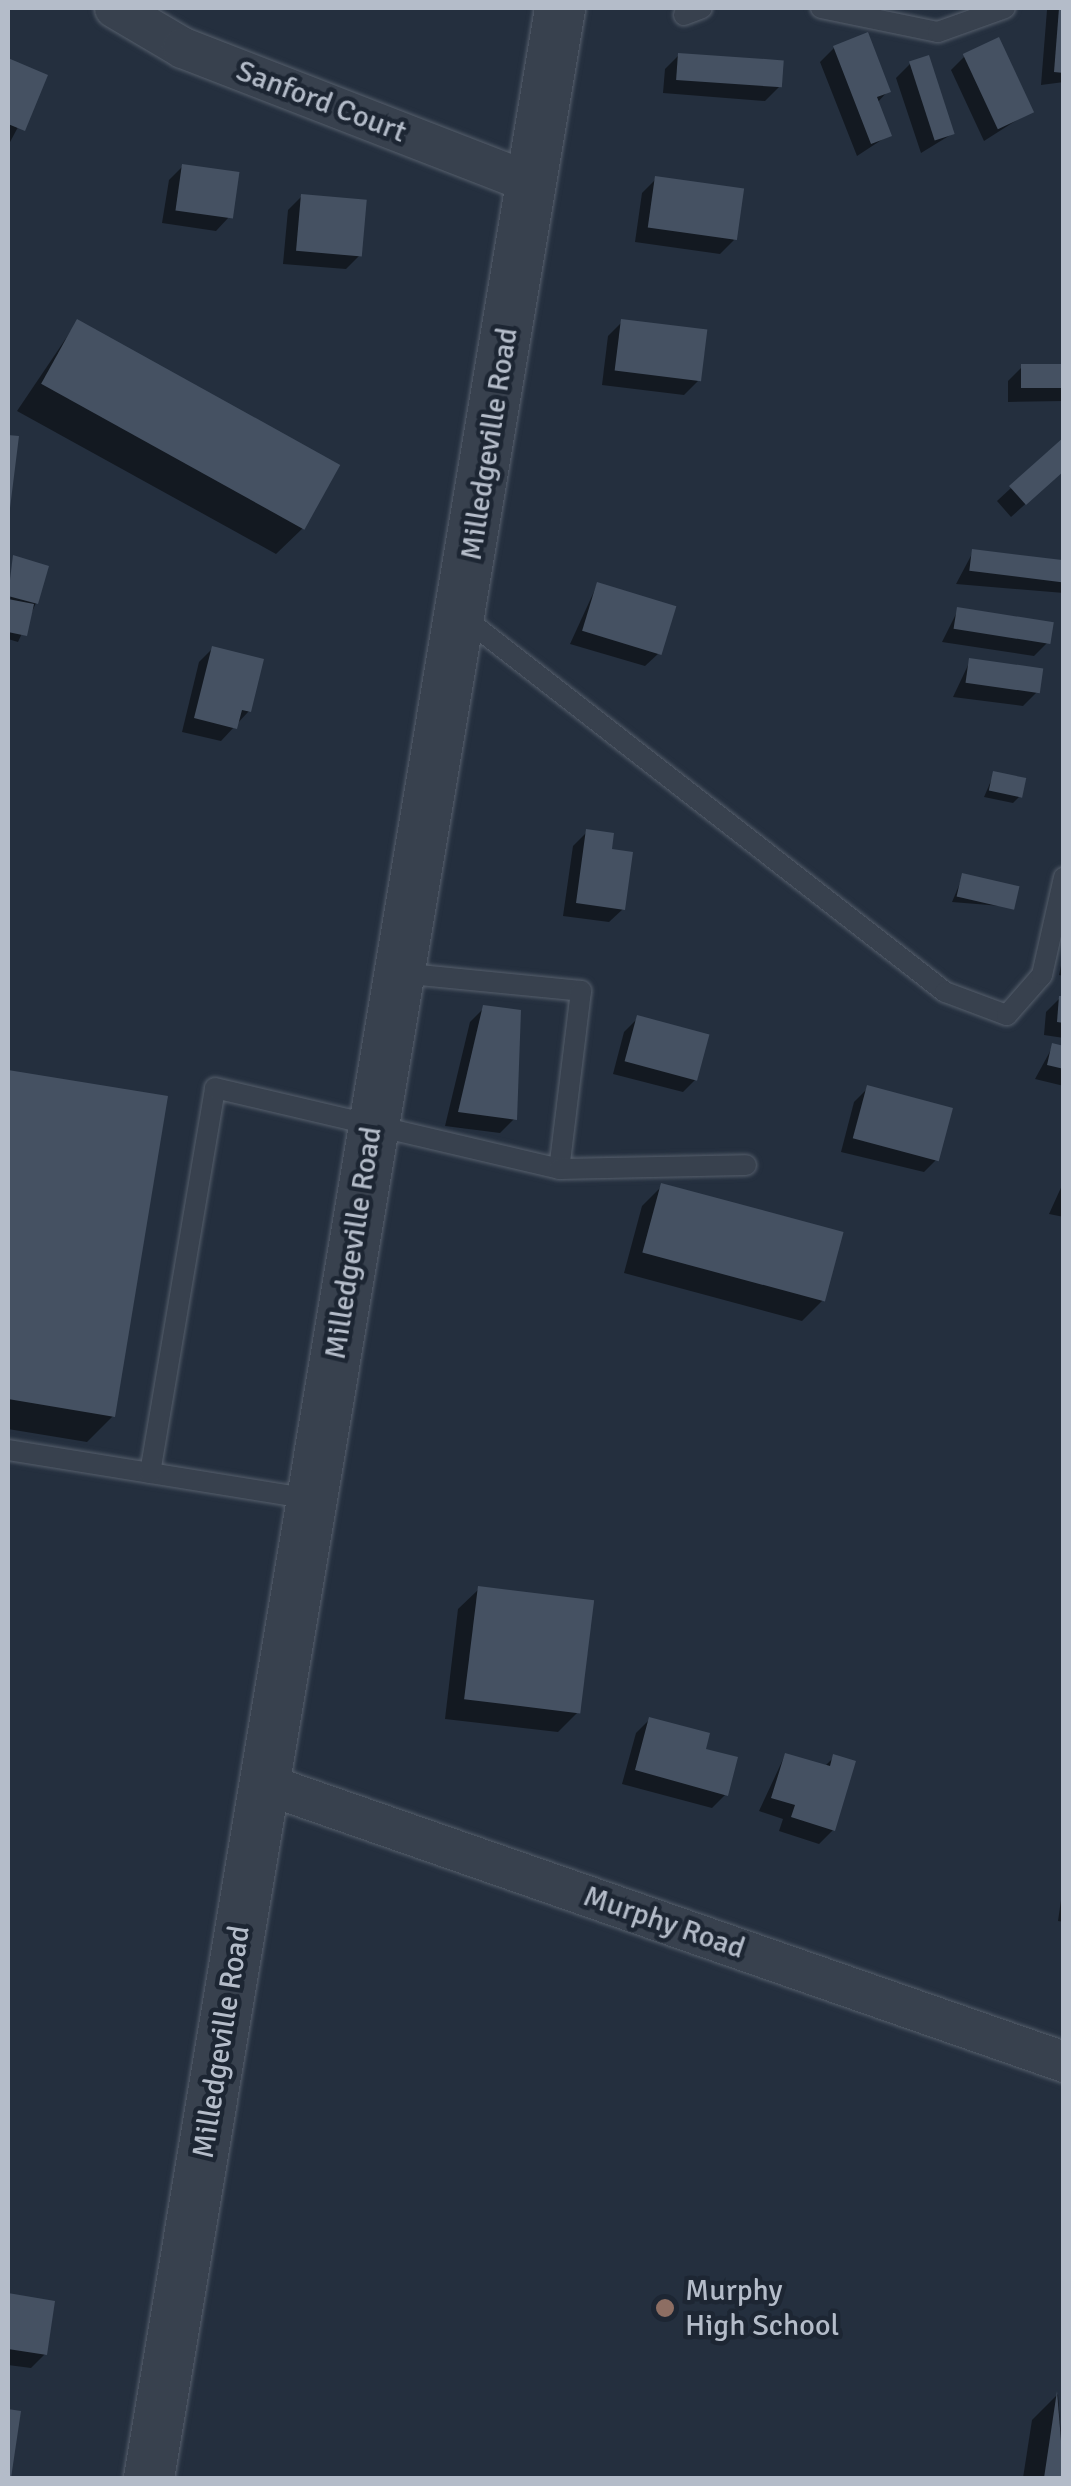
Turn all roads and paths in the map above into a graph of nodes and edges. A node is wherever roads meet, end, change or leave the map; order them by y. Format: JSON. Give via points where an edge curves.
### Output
{"nodes":[{"id":1,"x":115,"y":8,"type":"edge"},
{"id":2,"x":560,"y":8,"type":"edge"},
{"id":3,"x":821,"y":8,"type":"edge"},
{"id":4,"x":1005,"y":8,"type":"edge"},
{"id":5,"x":533,"y":184,"type":"junction"},
{"id":6,"x":461,"y":615,"type":"junction"},
{"id":7,"x":1064,"y":876,"type":"edge"},
{"id":8,"x":399,"y":974,"type":"junction"},
{"id":9,"x":373,"y":1125,"type":"junction"},
{"id":10,"x":746,"y":1165,"type":"dead end"},
{"id":11,"x":558,"y":1169,"type":"junction"},
{"id":12,"x":8,"y":1450,"type":"edge"},
{"id":13,"x":150,"y":1473,"type":"junction"},
{"id":14,"x":314,"y":1500,"type":"junction"},
{"id":15,"x":265,"y":1784,"type":"junction"},
{"id":16,"x":1064,"y":2062,"type":"edge"},
{"id":17,"x":149,"y":2478,"type":"edge"}],
"edges":[{"from":1,"to":5,"type":"street","name":"Sanford Court","via":[[183,48]]},
{"from":2,"to":5,"type":"street","name":"Milledgeville Road"},
{"from":3,"to":4,"type":"lane","via":[[938,32]]},
{"from":5,"to":6,"type":"street","name":"Milledgeville Road"},
{"from":6,"to":7,"type":"lane","via":[[945,992],[1007,1016],[1042,975]]},
{"from":6,"to":8,"type":"street","name":"Milledgeville Road"},
{"from":8,"to":9,"type":"street","name":"Milledgeville Road"},
{"from":8,"to":11,"type":"lane","via":[[581,991]]},
{"from":9,"to":11,"type":"lane"},
{"from":9,"to":13,"type":"lane","via":[[215,1088]]},
{"from":9,"to":14,"type":"street","name":"Milledgeville Road"},
{"from":10,"to":11,"type":"lane"},
{"from":12,"to":13,"type":"lane"},
{"from":13,"to":14,"type":"lane"},
{"from":14,"to":15,"type":"street","name":"Milledgeville Road"},
{"from":15,"to":16,"type":"street","name":"Murphy Road"},
{"from":15,"to":17,"type":"street","name":"Milledgeville Road"}]}
